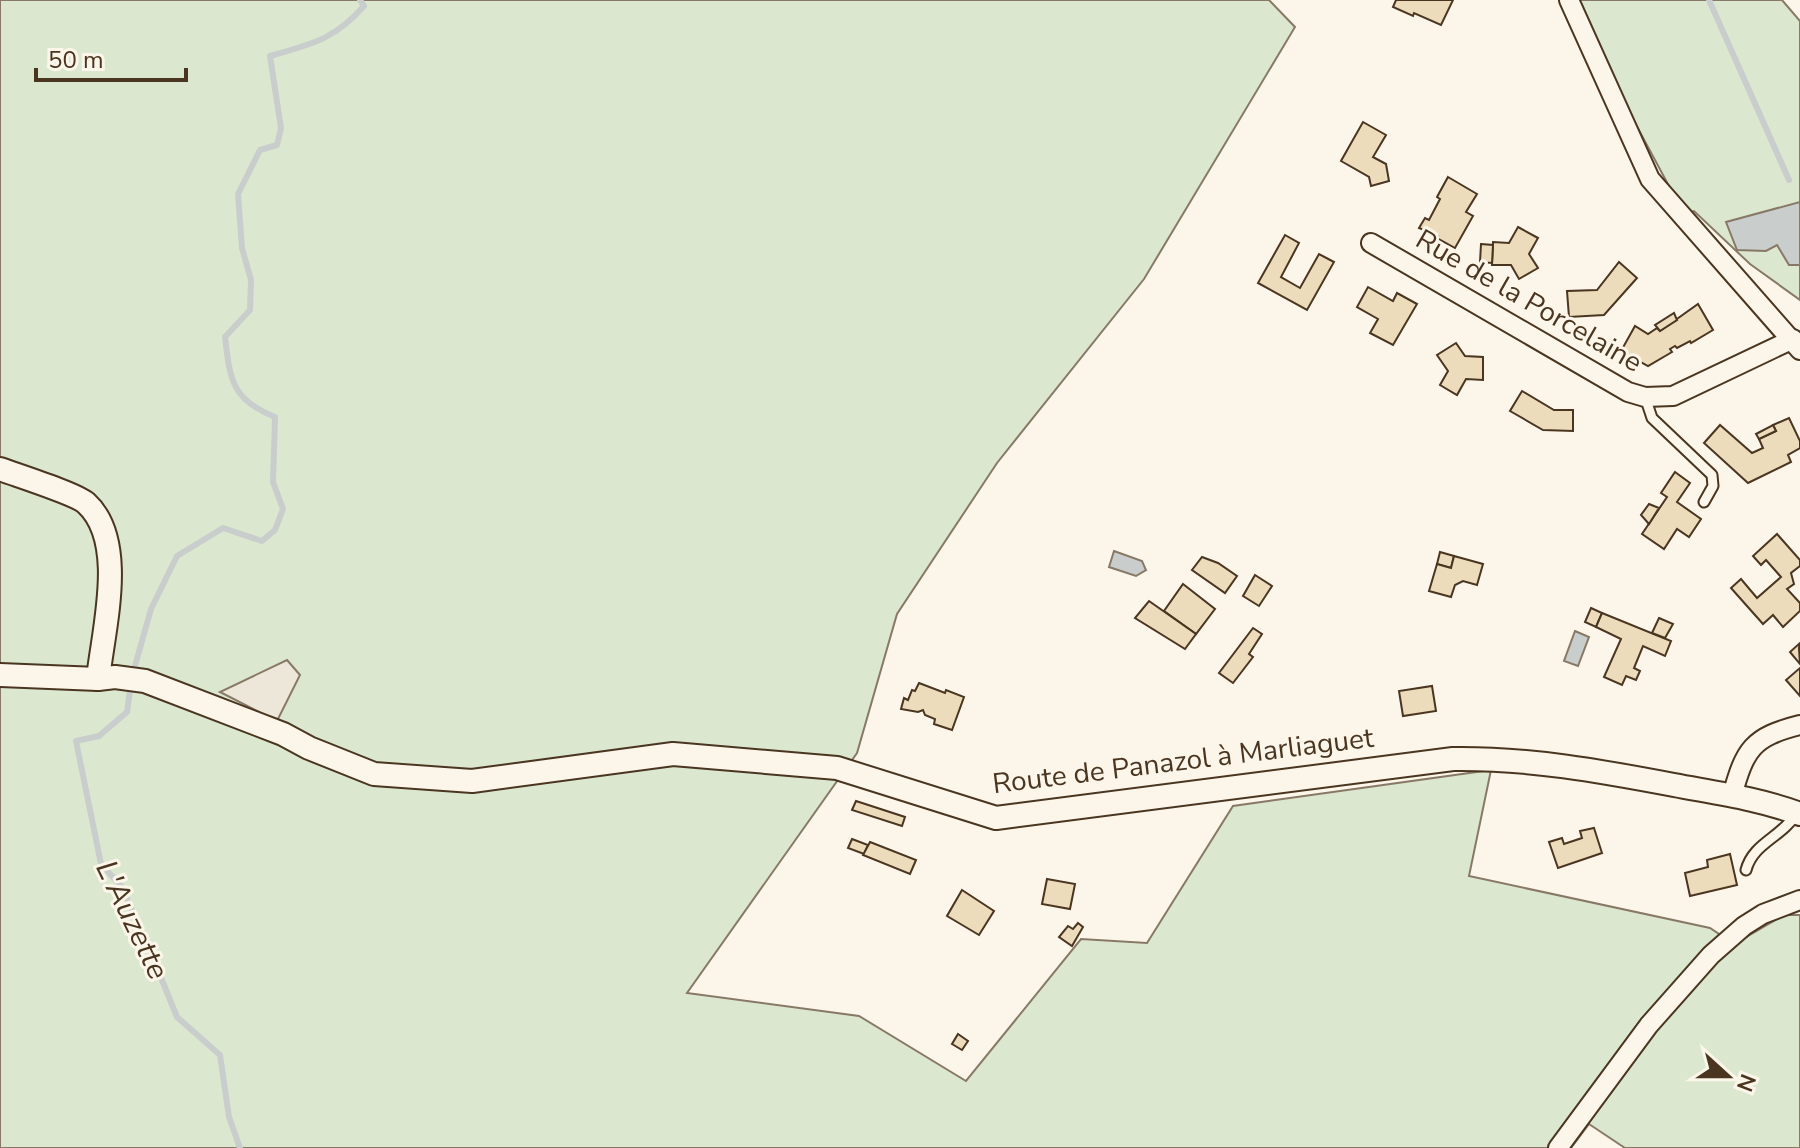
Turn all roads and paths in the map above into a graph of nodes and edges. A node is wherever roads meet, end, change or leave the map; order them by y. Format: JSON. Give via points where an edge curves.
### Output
{"nodes":[{"id":1,"x":1569,"y":0,"type":"edge"},
{"id":2,"x":1371,"y":243,"type":"dead end"},
{"id":3,"x":1798,"y":343,"type":"edge"},
{"id":4,"x":1645,"y":397,"type":"junction"},
{"id":5,"x":0,"y":469,"type":"edge"},
{"id":6,"x":1704,"y":502,"type":"dead end"},
{"id":7,"x":0,"y":675,"type":"edge"},
{"id":8,"x":106,"y":678,"type":"junction"},
{"id":9,"x":1800,"y":725,"type":"edge"},
{"id":10,"x":1732,"y":796,"type":"junction"},
{"id":11,"x":1798,"y":814,"type":"edge"},
{"id":12,"x":1746,"y":870,"type":"dead end"},
{"id":13,"x":1800,"y":900,"type":"edge"},
{"id":14,"x":1558,"y":1148,"type":"edge"}],
"edges":[{"from":1,"to":3,"type":"street","via":[[1650,179]]},
{"from":2,"to":4,"type":"street","name":"Rue de la Porcelaine"},
{"from":3,"to":4,"type":"street","name":"Rue de la Porcelaine","via":[[1673,396]]},
{"from":4,"to":6,"type":"lane","via":[[1652,418],[1712,475],[1713,486]]},
{"from":5,"to":8,"type":"street","via":[[85,501],[102,526],[111,563]]},
{"from":7,"to":8,"type":"street","name":"Route de Panazol à Marliaguet"},
{"from":8,"to":10,"type":"street","name":"Route de Panazol à Marliaguet","via":[[145,681],[374,774],[472,781],[673,754],[837,768],[996,818],[1493,758],[1566,765]]},
{"from":9,"to":10,"type":"street","via":[[1754,744]]},
{"from":10,"to":11,"type":"street","name":"Route de Panazol à Marliaguet"},
{"from":11,"to":12,"type":"lane","via":[[1750,857]]},
{"from":13,"to":14,"type":"street","via":[[1763,914],[1711,955],[1649,1025]]}]}
